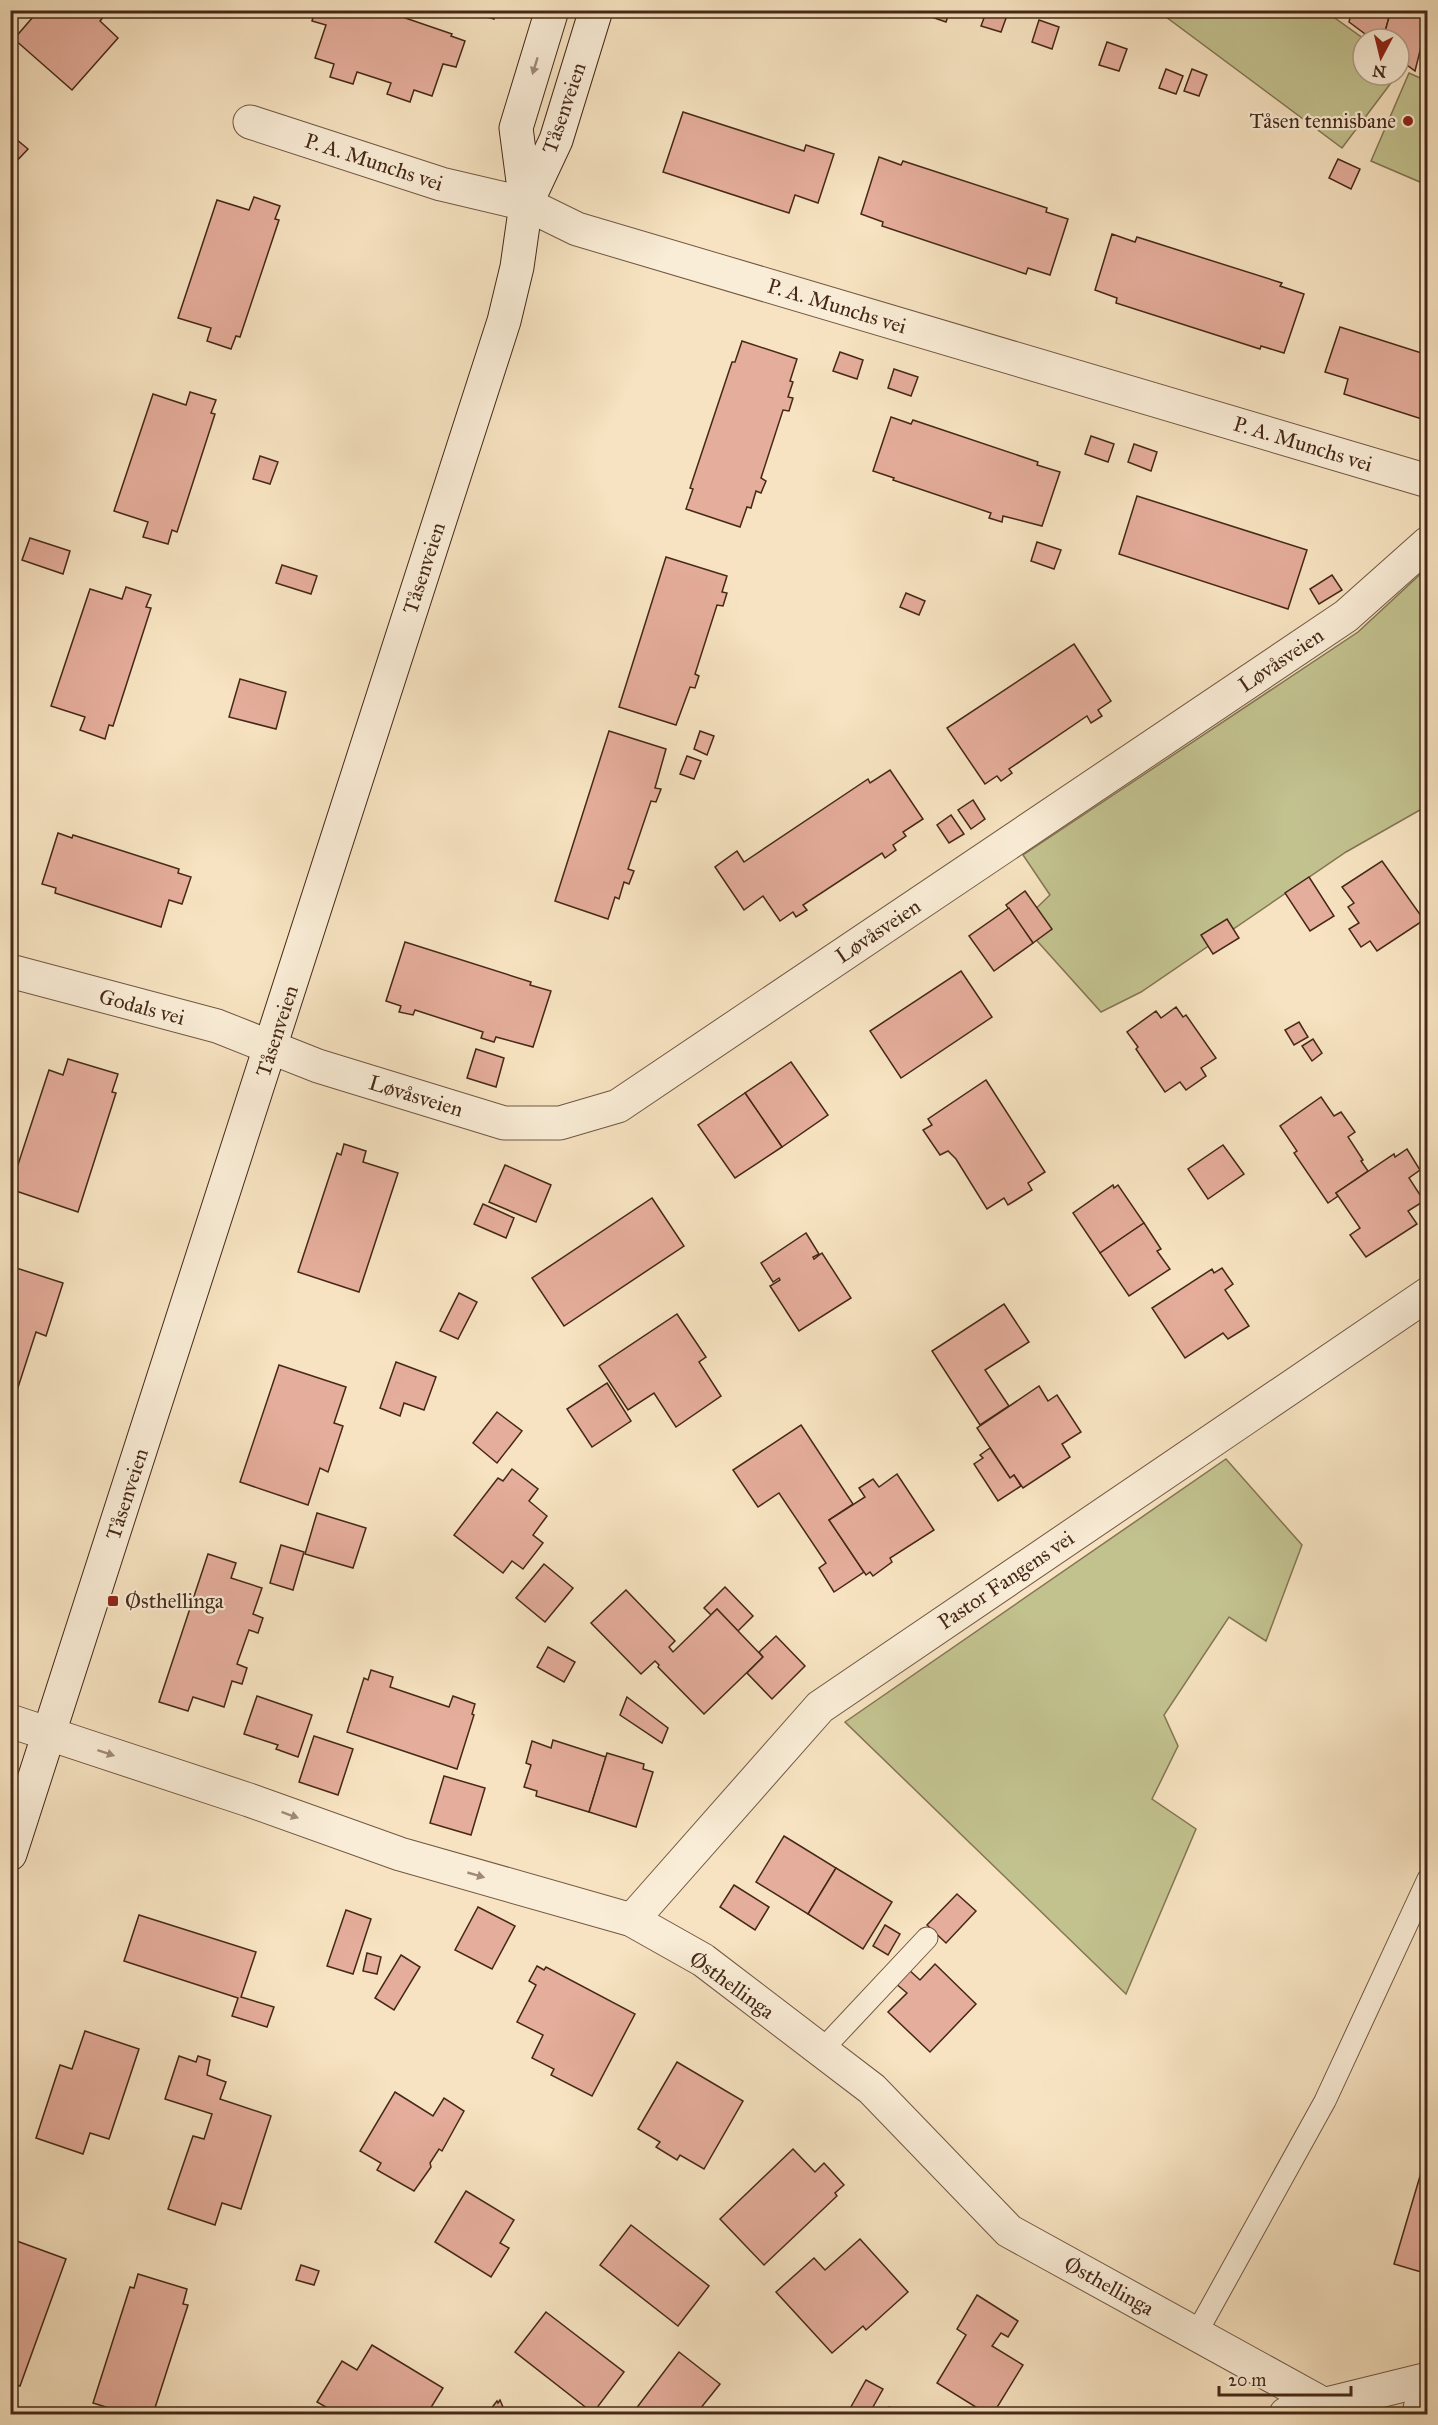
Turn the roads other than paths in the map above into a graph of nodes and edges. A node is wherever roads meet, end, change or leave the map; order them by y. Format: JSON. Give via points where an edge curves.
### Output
{"nodes":[{"id":1,"x":552,"y":10,"type":"edge"},
{"id":2,"x":596,"y":10,"type":"edge"},
{"id":3,"x":250,"y":122,"type":"dead end"},
{"id":4,"x":526,"y":204,"type":"junction"},
{"id":5,"x":1428,"y":481,"type":"edge"},
{"id":6,"x":1428,"y":543,"type":"edge"},
{"id":7,"x":10,"y":971,"type":"edge"},
{"id":8,"x":272,"y":1048,"type":"junction"},
{"id":9,"x":1428,"y":1294,"type":"edge"},
{"id":10,"x":10,"y":1721,"type":"edge"},
{"id":11,"x":50,"y":1734,"type":"junction"},
{"id":12,"x":10,"y":1854,"type":"edge"},
{"id":13,"x":1428,"y":1879,"type":"edge"},
{"id":14,"x":632,"y":1920,"type":"junction"},
{"id":15,"x":927,"y":1938,"type":"dead end"},
{"id":16,"x":821,"y":2051,"type":"junction"},
{"id":17,"x":1196,"y":2334,"type":"junction"},
{"id":18,"x":1427,"y":2379,"type":"edge"},
{"id":19,"x":1323,"y":2404,"type":"junction"},
{"id":20,"x":1286,"y":2415,"type":"edge"},
{"id":21,"x":1419,"y":2415,"type":"edge"}],
"edges":[{"from":1,"to":4,"type":"street","name":"Tåsenveien","one_way":true,"via":[[516,128]]},
{"from":2,"to":4,"type":"street","name":"Tåsenveien","via":[[556,140]]},
{"from":3,"to":4,"type":"street","name":"P. A. Munchs vei","via":[[441,184]]},
{"from":4,"to":5,"type":"street","name":"P. A. Munchs vei","via":[[577,229]]},
{"from":4,"to":8,"type":"street","name":"Tåsenveien","via":[[518,267],[504,321]]},
{"from":6,"to":8,"type":"street","name":"Løvåsveien","via":[[1346,616],[618,1106],[560,1123],[504,1123]]},
{"from":7,"to":8,"type":"street","name":"Godals vei","via":[[217,1026]]},
{"from":8,"to":11,"type":"street","name":"Tåsenveien"},
{"from":9,"to":14,"type":"street","name":"Pastor Fangens vei","via":[[820,1707]]},
{"from":10,"to":11,"type":"street","name":"Østhellinga"},
{"from":11,"to":12,"type":"street","name":"Tåsenveien"},
{"from":11,"to":14,"type":"street","name":"Østhellinga","one_way":true,"via":[[400,1854]]},
{"from":13,"to":17,"type":"lane","via":[[1325,2101]]},
{"from":14,"to":16,"type":"street","name":"Østhellinga","via":[[703,1960]]},
{"from":15,"to":16,"type":"lane"},
{"from":16,"to":17,"type":"street","name":"Østhellinga","via":[[872,2089],[1009,2231]]},
{"from":17,"to":19,"type":"street","name":"Østhellinga"},
{"from":18,"to":19,"type":"street"},
{"from":18,"to":21,"type":"street"},
{"from":19,"to":20,"type":"street"}]}
